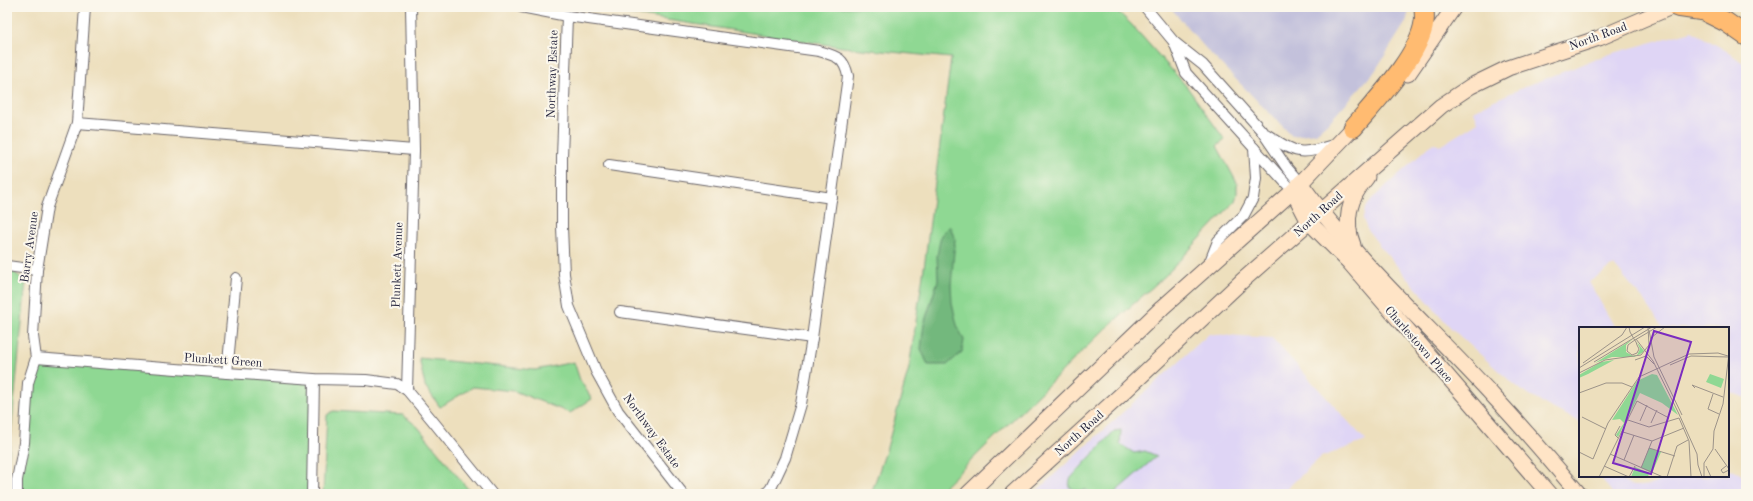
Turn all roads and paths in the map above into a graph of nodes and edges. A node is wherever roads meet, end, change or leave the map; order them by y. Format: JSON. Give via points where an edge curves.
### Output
{"nodes":[{"id":1,"x":85,"y":7,"type":"edge"},
{"id":2,"x":411,"y":7,"type":"edge"},
{"id":3,"x":521,"y":7,"type":"edge"},
{"id":4,"x":1144,"y":7,"type":"edge"},
{"id":5,"x":1424,"y":7,"type":"edge"},
{"id":6,"x":1454,"y":7,"type":"edge"},
{"id":7,"x":1671,"y":7,"type":"edge"},
{"id":8,"x":1677,"y":7,"type":"edge"},
{"id":9,"x":567,"y":16,"type":"junction"},
{"id":10,"x":1746,"y":36,"type":"edge"},
{"id":11,"x":1174,"y":42,"type":"junction"},
{"id":12,"x":77,"y":123,"type":"junction"},
{"id":13,"x":1353,"y":128,"type":"junction"},
{"id":14,"x":1261,"y":130,"type":"junction"},
{"id":15,"x":1338,"y":143,"type":"junction"},
{"id":16,"x":1254,"y":148,"type":"junction"},
{"id":17,"x":414,"y":150,"type":"junction"},
{"id":18,"x":1387,"y":154,"type":"junction"},
{"id":19,"x":609,"y":165,"type":"dead end"},
{"id":20,"x":1296,"y":187,"type":"junction"},
{"id":21,"x":832,"y":198,"type":"junction"},
{"id":22,"x":1320,"y":211,"type":"junction"},
{"id":23,"x":1309,"y":222,"type":"junction"},
{"id":24,"x":7,"y":266,"type":"edge"},
{"id":25,"x":1207,"y":268,"type":"junction"},
{"id":26,"x":37,"y":270,"type":"junction"},
{"id":27,"x":1374,"y":272,"type":"junction"},
{"id":28,"x":236,"y":278,"type":"dead end"},
{"id":29,"x":620,"y":312,"type":"dead end"},
{"id":30,"x":812,"y":338,"type":"junction"},
{"id":31,"x":36,"y":358,"type":"junction"},
{"id":32,"x":228,"y":373,"type":"junction"},
{"id":33,"x":314,"y":379,"type":"junction"},
{"id":34,"x":407,"y":390,"type":"junction"},
{"id":35,"x":12,"y":480,"type":"edge"},
{"id":36,"x":17,"y":494,"type":"edge"},
{"id":37,"x":312,"y":494,"type":"edge"},
{"id":38,"x":492,"y":494,"type":"edge"},
{"id":39,"x":683,"y":494,"type":"edge"},
{"id":40,"x":766,"y":494,"type":"edge"},
{"id":41,"x":968,"y":494,"type":"edge"},
{"id":42,"x":1012,"y":494,"type":"edge"},
{"id":43,"x":1549,"y":494,"type":"edge"},
{"id":44,"x":1579,"y":494,"type":"edge"}],
"edges":[{"from":1,"to":12,"type":"street","name":"Barry Avenue"},
{"from":2,"to":17,"type":"street","name":"Plunkett Avenue"},
{"from":3,"to":9,"type":"street"},
{"from":4,"to":11,"type":"street"},
{"from":5,"to":13,"type":"highway","via":[[1424,23],[1416,44],[1398,74]]},
{"from":6,"to":13,"type":"main road","via":[[1431,43],[1387,100]]},
{"from":7,"to":18,"type":"main road","name":"North Road","via":[[1598,38],[1508,68],[1471,86],[1441,106]]},
{"from":8,"to":10,"type":"highway","via":[[1704,11]]},
{"from":9,"to":21,"type":"street","name":"Northway Estate","via":[[819,51],[842,60],[848,76]]},
{"from":9,"to":39,"type":"street","name":"Northway Estate","via":[[562,227],[564,274],[569,306],[596,371],[618,410]]},
{"from":11,"to":14,"type":"street","via":[[1203,65]]},
{"from":11,"to":16,"type":"street","via":[[1186,73]]},
{"from":12,"to":17,"type":"street"},
{"from":12,"to":26,"type":"street","name":"Barry Avenue","via":[[47,207]]},
{"from":13,"to":15,"type":"main road"},
{"from":14,"to":15,"type":"street","via":[[1291,150],[1299,152],[1308,152]]},
{"from":14,"to":20,"type":"street","via":[[1287,168]]},
{"from":15,"to":20,"type":"main road"},
{"from":16,"to":20,"type":"street"},
{"from":16,"to":25,"type":"street","via":[[1256,178],[1253,198],[1244,215],[1218,241]]},
{"from":17,"to":34,"type":"street","name":"Plunkett Avenue"},
{"from":18,"to":22,"type":"main road","name":"North Road"},
{"from":18,"to":27,"type":"main road","via":[[1363,182],[1352,201],[1348,219],[1348,232],[1354,247]]},
{"from":19,"to":21,"type":"street"},
{"from":20,"to":22,"type":"main road","name":"Charlestown Place"},
{"from":20,"to":23,"type":"main road","name":"Charlestown Place"},
{"from":20,"to":25,"type":"main road"},
{"from":21,"to":30,"type":"street","name":"Northway Estate"},
{"from":22,"to":23,"type":"main road","name":"North Road"},
{"from":22,"to":27,"type":"main road","name":"Charlestown Place"},
{"from":23,"to":42,"type":"main road","name":"North Road"},
{"from":23,"to":43,"type":"main road","name":"Charlestown Place","via":[[1349,262]]},
{"from":24,"to":26,"type":"street"},
{"from":25,"to":41,"type":"main road"},
{"from":26,"to":31,"type":"street","name":"Barry Avenue","via":[[33,336]]},
{"from":27,"to":44,"type":"main road","name":"Charlestown Place","via":[[1496,399]]},
{"from":28,"to":32,"type":"street"},
{"from":29,"to":30,"type":"street"},
{"from":30,"to":40,"type":"street","name":"Northway Estate","via":[[799,411],[785,458]]},
{"from":31,"to":32,"type":"street","name":"Plunkett Green"},
{"from":31,"to":35,"type":"street","name":"Barry Avenue","via":[[28,383],[24,443]]},
{"from":32,"to":33,"type":"street","name":"Plunkett Green"},
{"from":33,"to":34,"type":"street","name":"Plunkett Green","via":[[366,380],[397,384]]},
{"from":33,"to":37,"type":"street"},
{"from":34,"to":38,"type":"street"},
{"from":35,"to":36,"type":"street","name":"Barry Avenue"}]}
